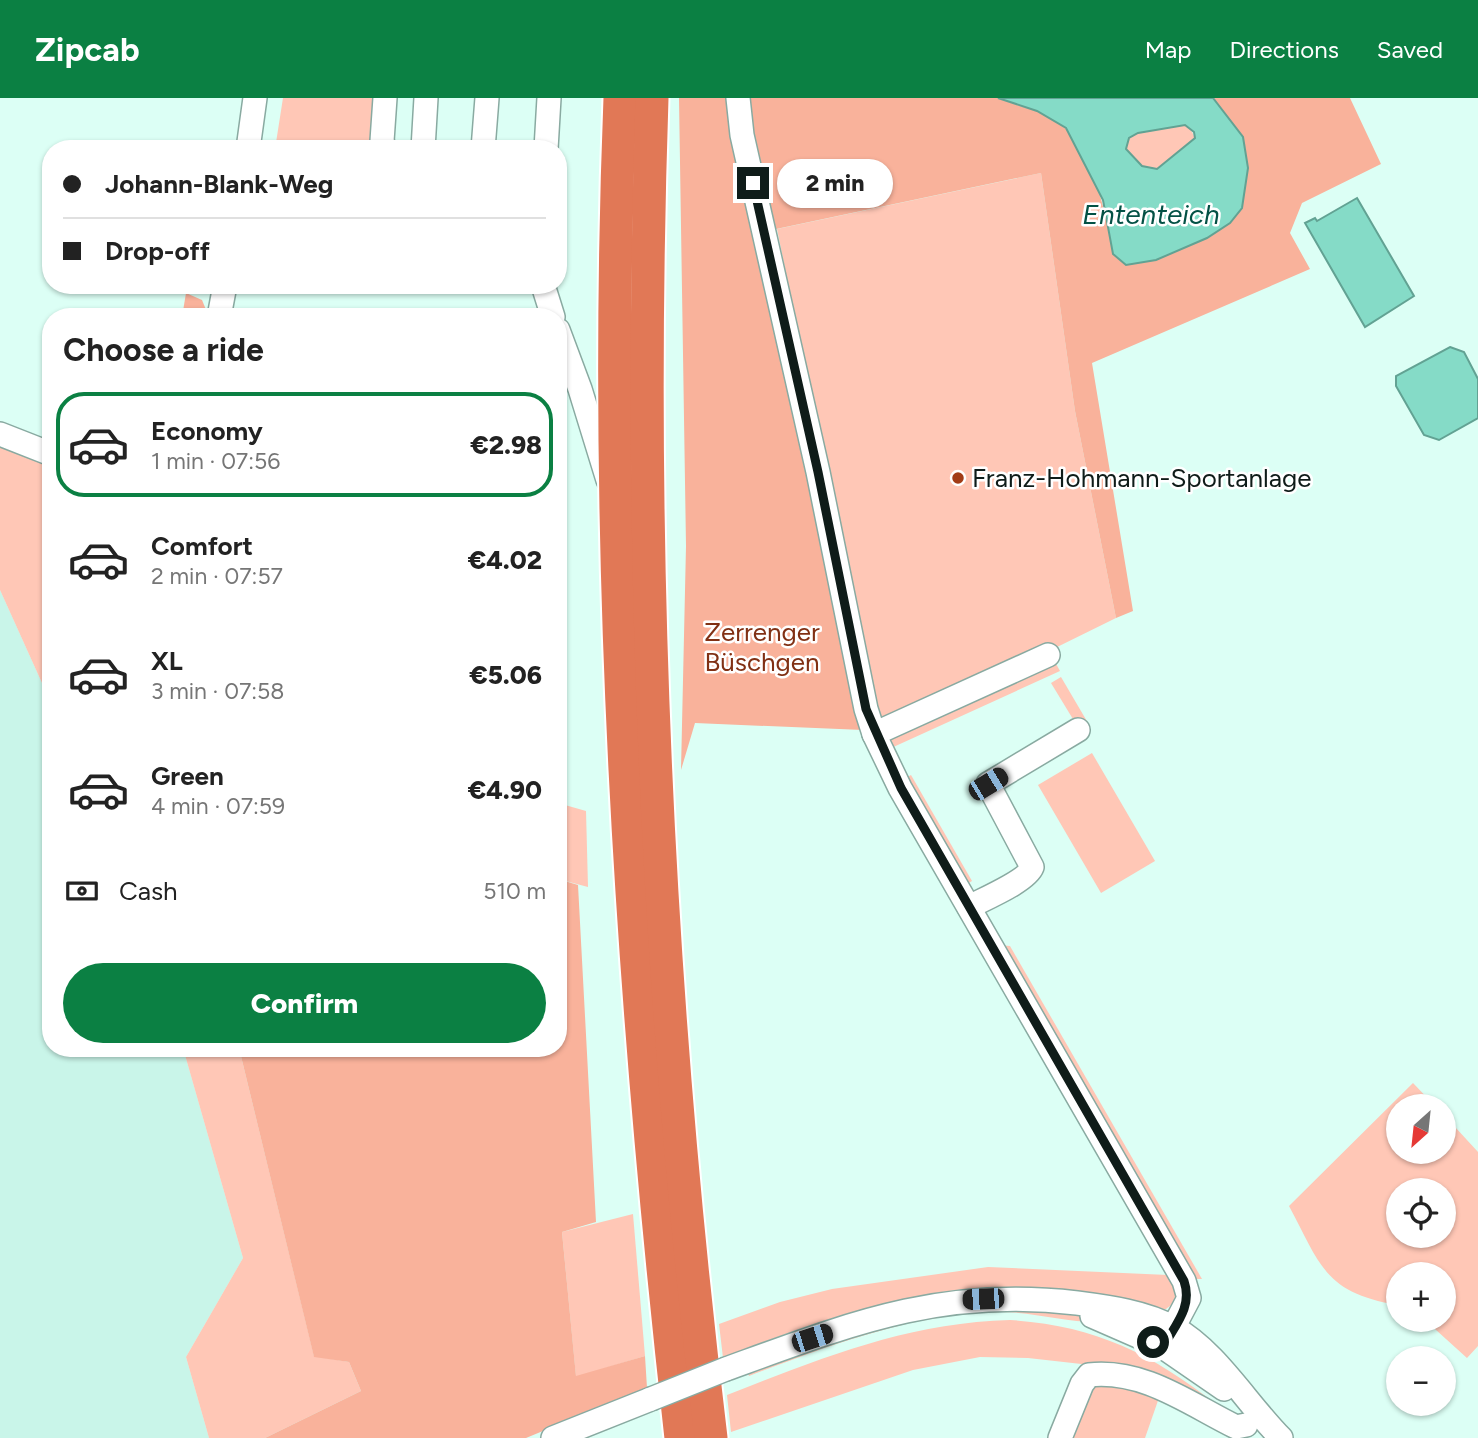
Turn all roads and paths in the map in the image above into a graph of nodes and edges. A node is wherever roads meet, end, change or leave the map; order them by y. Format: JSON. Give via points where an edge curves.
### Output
{"nodes":[{"id":1,"x":255,"y":98,"type":"edge"},
{"id":2,"x":385,"y":98,"type":"edge"},
{"id":3,"x":426,"y":98,"type":"edge"},
{"id":4,"x":487,"y":98,"type":"edge"},
{"id":5,"x":549,"y":98,"type":"edge"},
{"id":6,"x":620,"y":98,"type":"edge"},
{"id":7,"x":652,"y":98,"type":"edge"},
{"id":8,"x":665,"y":98,"type":"edge"},
{"id":9,"x":738,"y":98,"type":"edge"},
{"id":10,"x":249,"y":140,"type":"edge"},
{"id":11,"x":382,"y":140,"type":"edge"},
{"id":12,"x":424,"y":140,"type":"edge"},
{"id":13,"x":484,"y":140,"type":"edge"},
{"id":14,"x":547,"y":140,"type":"edge"},
{"id":15,"x":646,"y":319,"type":"junction"},
{"id":16,"x":567,"y":354,"type":"edge"},
{"id":17,"x":0,"y":434,"type":"edge"},
{"id":18,"x":42,"y":450,"type":"edge"},
{"id":19,"x":616,"y":506,"type":"junction"},
{"id":20,"x":1048,"y":655,"type":"dead end"},
{"id":21,"x":1078,"y":730,"type":"dead end"},
{"id":22,"x":874,"y":734,"type":"junction"},
{"id":23,"x":969,"y":907,"type":"junction"},
{"id":24,"x":1168,"y":1337,"type":"junction"},
{"id":25,"x":1252,"y":1420,"type":"junction"},
{"id":26,"x":553,"y":1438,"type":"edge"},
{"id":27,"x":681,"y":1438,"type":"edge"},
{"id":28,"x":711,"y":1438,"type":"edge"},
{"id":29,"x":1060,"y":1438,"type":"edge"},
{"id":30,"x":1281,"y":1438,"type":"edge"}],
"edges":[{"from":1,"to":10,"type":"street"},
{"from":2,"to":11,"type":"street"},
{"from":3,"to":12,"type":"street"},
{"from":4,"to":13,"type":"street"},
{"from":5,"to":14,"type":"street"},
{"from":6,"to":19,"type":"highway"},
{"from":7,"to":15,"type":"highway"},
{"from":8,"to":15,"type":"street","via":[[661,229]]},
{"from":9,"to":22,"type":"street","via":[[742,135]]},
{"from":15,"to":28,"type":"highway","via":[[654,764],[675,1089]]},
{"from":16,"to":19,"type":"street"},
{"from":17,"to":18,"type":"street"},
{"from":19,"to":27,"type":"highway","via":[[624,765],[645,1090]]},
{"from":20,"to":22,"type":"street"},
{"from":21,"to":23,"type":"street","via":[[988,784],[1032,867],[1020,879]]},
{"from":22,"to":23,"type":"street"},
{"from":23,"to":24,"type":"street","via":[[1184,1281],[1189,1298]]},
{"from":24,"to":25,"type":"street","via":[[1199,1346]]},
{"from":24,"to":26,"type":"street","bridge":true,"via":[[1105,1307],[958,1300],[900,1310],[726,1369]]},
{"from":25,"to":29,"type":"street","via":[[1236,1427],[1167,1390],[1108,1373],[1090,1375],[1082,1384]]},
{"from":25,"to":30,"type":"street"}]}
